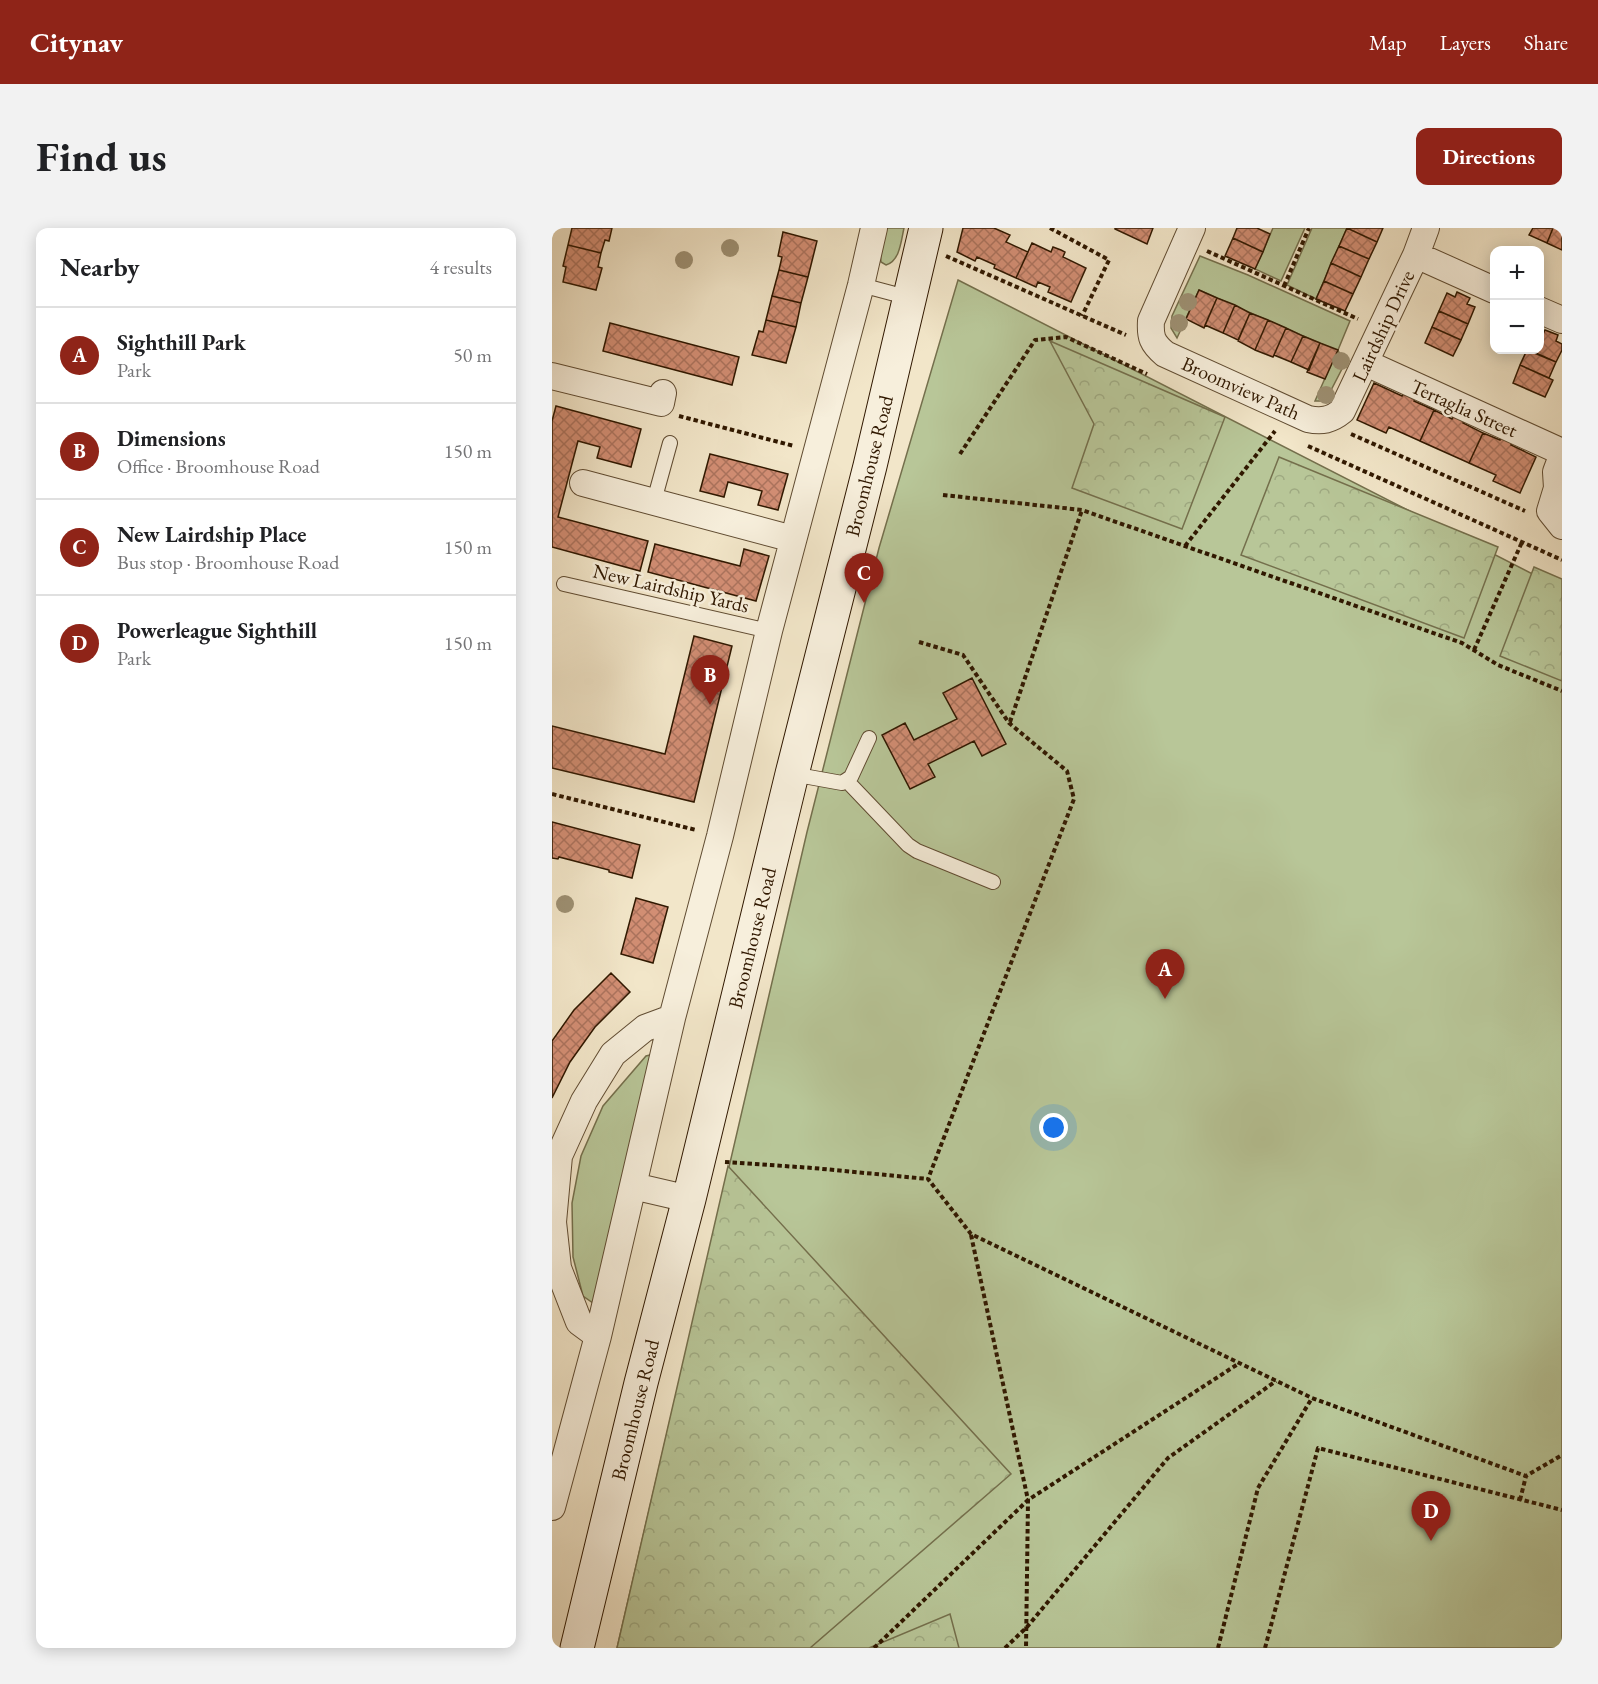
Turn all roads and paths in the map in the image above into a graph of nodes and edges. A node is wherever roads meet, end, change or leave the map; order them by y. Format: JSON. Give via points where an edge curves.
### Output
{"nodes":[{"id":1,"x":874,"y":228,"type":"edge"},
{"id":2,"x":1050,"y":228,"type":"edge"},
{"id":3,"x":1309,"y":228,"type":"edge"},
{"id":4,"x":1426,"y":228,"type":"edge"},
{"id":5,"x":1189,"y":235,"type":"edge"},
{"id":6,"x":924,"y":236,"type":"edge"},
{"id":7,"x":1416,"y":255,"type":"junction"},
{"id":8,"x":861,"y":285,"type":"junction"},
{"id":9,"x":1284,"y":286,"type":"junction"},
{"id":10,"x":1490,"y":288,"type":"edge"},
{"id":11,"x":910,"y":298,"type":"junction"},
{"id":12,"x":1544,"y":312,"type":"edge"},
{"id":13,"x":1082,"y":316,"type":"junction"},
{"id":14,"x":1562,"y":320,"type":"edge"},
{"id":15,"x":1381,"y":330,"type":"junction"},
{"id":16,"x":1150,"y":332,"type":"junction"},
{"id":17,"x":1366,"y":363,"type":"junction"},
{"id":18,"x":1150,"y":375,"type":"dead end"},
{"id":19,"x":552,"y":376,"type":"edge"},
{"id":20,"x":662,"y":398,"type":"joint"},
{"id":21,"x":1333,"y":418,"type":"junction"},
{"id":22,"x":1265,"y":426,"type":"dead end"},
{"id":23,"x":670,"y":443,"type":"dead end"},
{"id":24,"x":1308,"y":446,"type":"dead end"},
{"id":25,"x":816,"y":452,"type":"junction"},
{"id":26,"x":960,"y":454,"type":"dead end"},
{"id":27,"x":1562,"y":454,"type":"edge"},
{"id":28,"x":583,"y":483,"type":"dead end"},
{"id":29,"x":943,"y":495,"type":"dead end"},
{"id":30,"x":654,"y":501,"type":"junction"},
{"id":31,"x":1082,"y":510,"type":"junction"},
{"id":32,"x":1556,"y":519,"type":"edge"},
{"id":33,"x":793,"y":539,"type":"junction"},
{"id":34,"x":1522,"y":542,"type":"junction"},
{"id":35,"x":1185,"y":546,"type":"junction"},
{"id":36,"x":1562,"y":560,"type":"edge"},
{"id":37,"x":564,"y":584,"type":"dead end"},
{"id":38,"x":769,"y":631,"type":"junction"},
{"id":39,"x":919,"y":642,"type":"dead end"},
{"id":40,"x":1474,"y":650,"type":"junction"},
{"id":41,"x":1562,"y":691,"type":"edge"},
{"id":42,"x":1009,"y":723,"type":"junction"},
{"id":43,"x":869,"y":738,"type":"dead end"},
{"id":44,"x":792,"y":774,"type":"junction"},
{"id":45,"x":846,"y":781,"type":"junction"},
{"id":46,"x":552,"y":794,"type":"edge"},
{"id":47,"x":720,"y":836,"type":"junction"},
{"id":48,"x":993,"y":882,"type":"dead end"},
{"id":49,"x":672,"y":1018,"type":"junction"},
{"id":50,"x":556,"y":1155,"type":"edge"},
{"id":51,"x":699,"y":1160,"type":"junction"},
{"id":52,"x":928,"y":1179,"type":"junction"},
{"id":53,"x":633,"y":1186,"type":"junction"},
{"id":54,"x":689,"y":1199,"type":"junction"},
{"id":55,"x":971,"y":1234,"type":"junction"},
{"id":56,"x":598,"y":1336,"type":"junction"},
{"id":57,"x":1239,"y":1364,"type":"junction"},
{"id":58,"x":1276,"y":1381,"type":"junction"},
{"id":59,"x":1312,"y":1398,"type":"junction"},
{"id":60,"x":1562,"y":1455,"type":"edge"},
{"id":61,"x":1527,"y":1476,"type":"junction"},
{"id":62,"x":1028,"y":1500,"type":"junction"},
{"id":63,"x":1520,"y":1500,"type":"junction"},
{"id":64,"x":552,"y":1507,"type":"edge"},
{"id":65,"x":1562,"y":1510,"type":"edge"},
{"id":66,"x":1027,"y":1627,"type":"junction"},
{"id":67,"x":577,"y":1648,"type":"edge"},
{"id":68,"x":874,"y":1648,"type":"edge"},
{"id":69,"x":1005,"y":1648,"type":"edge"},
{"id":70,"x":1026,"y":1648,"type":"edge"},
{"id":71,"x":1218,"y":1648,"type":"edge"},
{"id":72,"x":1265,"y":1648,"type":"edge"}],
"edges":[{"from":1,"to":8,"type":"street"},
{"from":2,"to":13,"type":"path","via":[[1109,260]]},
{"from":3,"to":9,"type":"path"},
{"from":4,"to":7,"type":"street","name":"Lairdship Drive"},
{"from":5,"to":9,"type":"path"},
{"from":5,"to":16,"type":"street","via":[[1151,321]]},
{"from":6,"to":11,"type":"main road","name":"Broomhouse Road"},
{"from":6,"to":13,"type":"path"},
{"from":7,"to":10,"type":"street"},
{"from":7,"to":15,"type":"street","name":"Lairdship Drive"},
{"from":8,"to":11,"type":"lane"},
{"from":8,"to":25,"type":"street"},
{"from":9,"to":15,"type":"path"},
{"from":11,"to":44,"type":"main road","name":"Broomhouse Road"},
{"from":12,"to":14,"type":"street"},
{"from":13,"to":16,"type":"path","via":[[1126,335]]},
{"from":15,"to":17,"type":"street","name":"Lairdship Drive"},
{"from":16,"to":21,"type":"street","name":"Broomview Path","via":[[1155,345],[1165,354],[1308,419]]},
{"from":17,"to":21,"type":"street","name":"Lairdship Drive","via":[[1342,411]]},
{"from":17,"to":27,"type":"street","name":"Tertaglia Street"},
{"from":18,"to":26,"type":"path","via":[[1066,337],[1035,340]]},
{"from":19,"to":20,"type":"street"},
{"from":20,"to":25,"type":"path","via":[[676,415]]},
{"from":21,"to":32,"type":"path","via":[[1345,431],[1528,513]]},
{"from":22,"to":35,"type":"path","via":[[1275,431]]},
{"from":23,"to":30,"type":"lane"},
{"from":24,"to":34,"type":"path"},
{"from":25,"to":33,"type":"street"},
{"from":27,"to":32,"type":"street","via":[[1556,472]]},
{"from":28,"to":30,"type":"street"},
{"from":29,"to":31,"type":"path"},
{"from":30,"to":33,"type":"street"},
{"from":31,"to":35,"type":"path"},
{"from":31,"to":42,"type":"path"},
{"from":33,"to":38,"type":"street"},
{"from":34,"to":36,"type":"path"},
{"from":34,"to":40,"type":"path"},
{"from":35,"to":40,"type":"path"},
{"from":37,"to":38,"type":"lane","name":"New Lairdship Yards"},
{"from":38,"to":47,"type":"street"},
{"from":39,"to":42,"type":"path","via":[[963,655]]},
{"from":40,"to":41,"type":"path","via":[[1498,665]]},
{"from":42,"to":52,"type":"path","via":[[1067,771],[1074,800]]},
{"from":43,"to":45,"type":"lane"},
{"from":44,"to":45,"type":"lane"},
{"from":44,"to":51,"type":"main road","name":"Broomhouse Road"},
{"from":45,"to":48,"type":"lane","via":[[908,845]]},
{"from":46,"to":47,"type":"path"},
{"from":47,"to":49,"type":"street"},
{"from":49,"to":50,"type":"street","via":[[645,1028],[613,1054]]},
{"from":49,"to":53,"type":"street"},
{"from":50,"to":56,"type":"street","via":[[552,1222],[558,1268],[579,1322]]},
{"from":51,"to":52,"type":"path"},
{"from":51,"to":54,"type":"main road","name":"Broomhouse Road"},
{"from":52,"to":55,"type":"path"},
{"from":53,"to":54,"type":"street"},
{"from":53,"to":56,"type":"street"},
{"from":54,"to":67,"type":"main road","name":"Broomhouse Road"},
{"from":55,"to":57,"type":"path"},
{"from":55,"to":62,"type":"path"},
{"from":56,"to":64,"type":"street"},
{"from":57,"to":58,"type":"path"},
{"from":57,"to":62,"type":"path"},
{"from":58,"to":59,"type":"path"},
{"from":58,"to":66,"type":"path","via":[[1168,1458]]},
{"from":59,"to":61,"type":"path"},
{"from":59,"to":71,"type":"path","via":[[1258,1488]]},
{"from":60,"to":61,"type":"path"},
{"from":61,"to":63,"type":"path"},
{"from":62,"to":66,"type":"path"},
{"from":62,"to":68,"type":"path"},
{"from":63,"to":65,"type":"path"},
{"from":63,"to":72,"type":"path","via":[[1318,1448]]},
{"from":66,"to":69,"type":"path"},
{"from":66,"to":70,"type":"path"}]}
